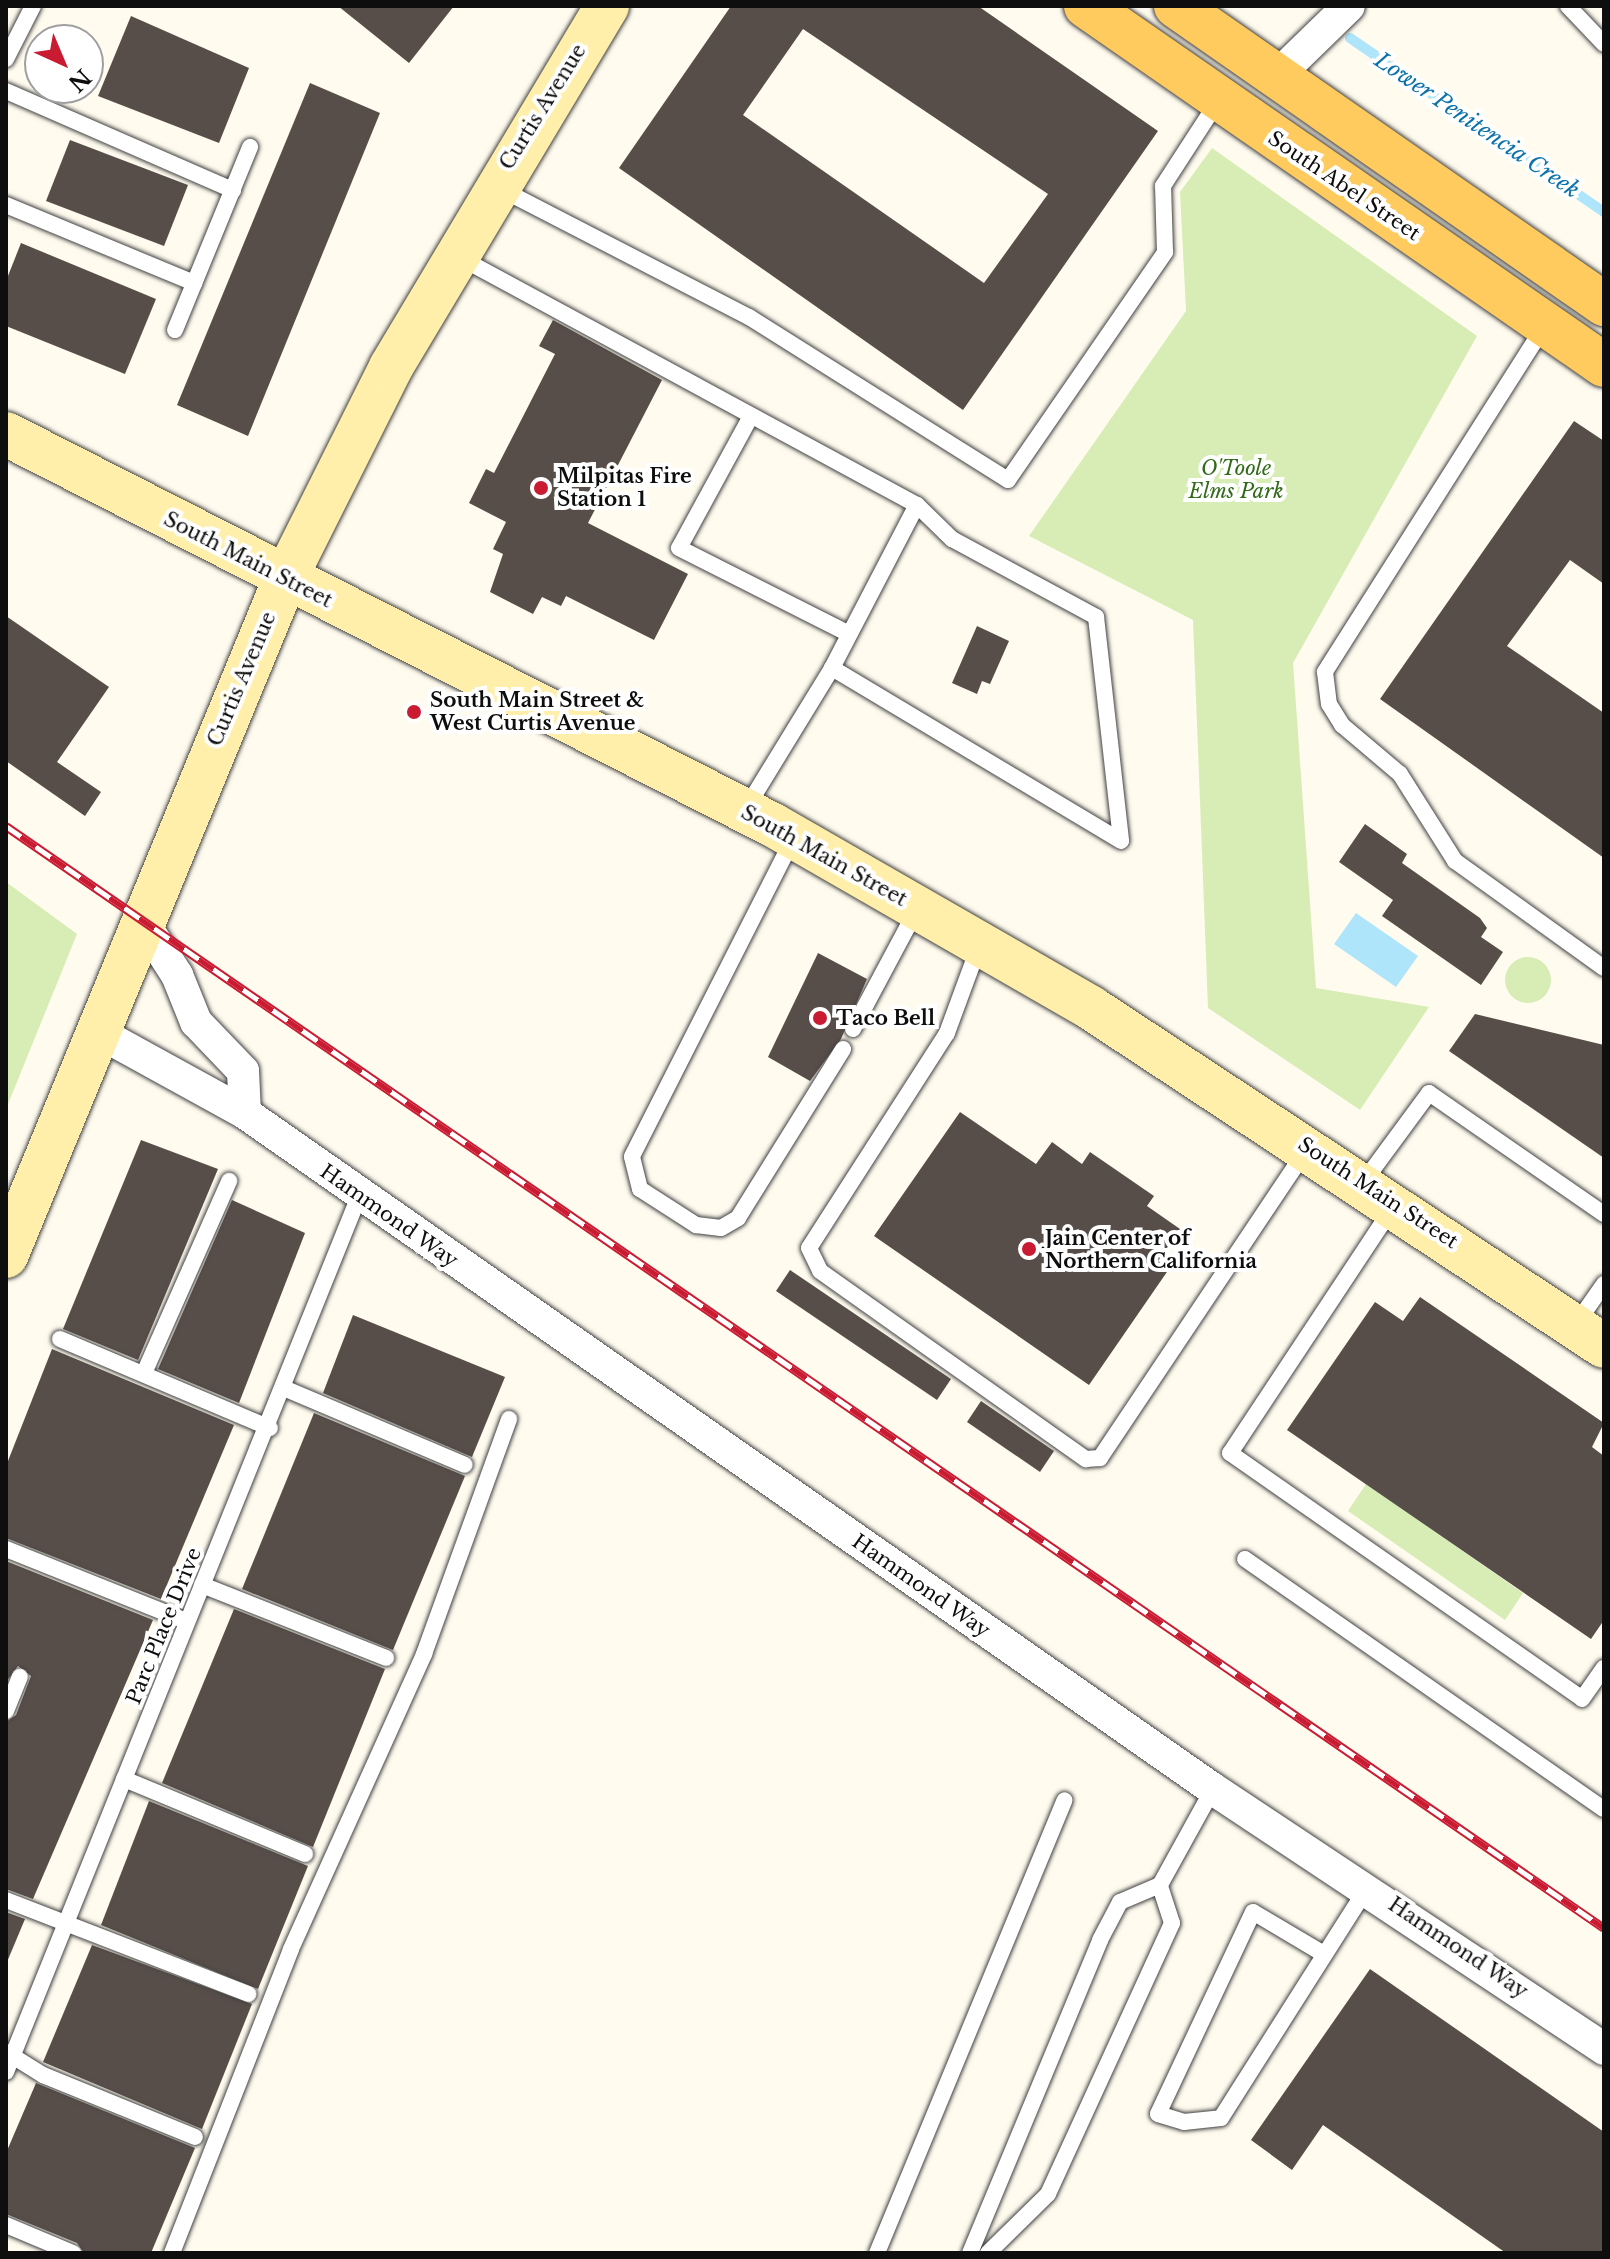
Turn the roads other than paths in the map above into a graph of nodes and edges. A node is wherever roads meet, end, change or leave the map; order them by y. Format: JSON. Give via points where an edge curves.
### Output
{"nodes":[{"id":1,"x":33,"y":6,"type":"edge"},
{"id":2,"x":607,"y":6,"type":"edge"},
{"id":3,"x":1086,"y":6,"type":"edge"},
{"id":4,"x":1176,"y":6,"type":"edge"},
{"id":5,"x":1349,"y":6,"type":"edge"},
{"id":6,"x":1568,"y":6,"type":"edge"},
{"id":7,"x":1604,"y":44,"type":"edge"},
{"id":8,"x":6,"y":59,"type":"edge"},
{"id":9,"x":1277,"y":76,"type":"junction"},
{"id":10,"x":6,"y":91,"type":"edge"},
{"id":11,"x":1208,"y":92,"type":"junction"},
{"id":12,"x":250,"y":147,"type":"dead end"},
{"id":13,"x":1305,"y":161,"type":"junction"},
{"id":14,"x":494,"y":185,"type":"junction"},
{"id":15,"x":233,"y":190,"type":"junction"},
{"id":16,"x":6,"y":205,"type":"edge"},
{"id":17,"x":454,"y":255,"type":"junction"},
{"id":18,"x":194,"y":283,"type":"junction"},
{"id":19,"x":1589,"y":293,"type":"edge"},
{"id":20,"x":1545,"y":324,"type":"junction"},
{"id":21,"x":175,"y":330,"type":"dead end"},
{"id":22,"x":1604,"y":365,"type":"edge"},
{"id":23,"x":751,"y":416,"type":"junction"},
{"id":24,"x":6,"y":434,"type":"edge"},
{"id":25,"x":917,"y":505,"type":"junction"},
{"id":26,"x":285,"y":579,"type":"junction"},
{"id":27,"x":847,"y":633,"type":"junction"},
{"id":28,"x":832,"y":668,"type":"junction"},
{"id":29,"x":744,"y":811,"type":"junction"},
{"id":30,"x":794,"y":838,"type":"junction"},
{"id":31,"x":917,"y":908,"type":"junction"},
{"id":32,"x":141,"y":919,"type":"junction"},
{"id":33,"x":980,"y":944,"type":"junction"},
{"id":34,"x":1604,"y":968,"type":"edge"},
{"id":35,"x":853,"y":1029,"type":"dead end"},
{"id":36,"x":96,"y":1031,"type":"junction"},
{"id":37,"x":843,"y":1049,"type":"dead end"},
{"id":38,"x":245,"y":1113,"type":"junction"},
{"id":39,"x":1308,"y":1148,"type":"junction"},
{"id":40,"x":229,"y":1181,"type":"dead end"},
{"id":41,"x":1379,"y":1194,"type":"junction"},
{"id":42,"x":359,"y":1196,"type":"junction"},
{"id":43,"x":1604,"y":1214,"type":"edge"},
{"id":44,"x":6,"y":1256,"type":"edge"},
{"id":45,"x":1604,"y":1284,"type":"edge"},
{"id":46,"x":1589,"y":1336,"type":"edge"},
{"id":47,"x":60,"y":1339,"type":"dead end"},
{"id":48,"x":145,"y":1371,"type":"junction"},
{"id":49,"x":286,"y":1389,"type":"junction"},
{"id":50,"x":509,"y":1419,"type":"dead end"},
{"id":51,"x":270,"y":1428,"type":"junction"},
{"id":52,"x":465,"y":1465,"type":"dead end"},
{"id":53,"x":6,"y":1549,"type":"edge"},
{"id":54,"x":1245,"y":1559,"type":"dead end"},
{"id":55,"x":202,"y":1585,"type":"junction"},
{"id":56,"x":186,"y":1621,"type":"junction"},
{"id":57,"x":386,"y":1658,"type":"dead end"},
{"id":58,"x":1604,"y":1668,"type":"edge"},
{"id":59,"x":20,"y":1677,"type":"dead end"},
{"id":60,"x":6,"y":1711,"type":"edge"},
{"id":61,"x":124,"y":1779,"type":"junction"},
{"id":62,"x":1213,"y":1789,"type":"junction"},
{"id":63,"x":1065,"y":1800,"type":"dead end"},
{"id":64,"x":1604,"y":1809,"type":"edge"},
{"id":65,"x":305,"y":1854,"type":"dead end"},
{"id":66,"x":1160,"y":1885,"type":"junction"},
{"id":67,"x":1368,"y":1886,"type":"junction"},
{"id":68,"x":6,"y":1900,"type":"edge"},
{"id":69,"x":65,"y":1922,"type":"junction"},
{"id":70,"x":1322,"y":1953,"type":"junction"},
{"id":71,"x":248,"y":1994,"type":"dead end"},
{"id":72,"x":1604,"y":2049,"type":"edge"},
{"id":73,"x":8,"y":2060,"type":"edge"},
{"id":74,"x":195,"y":2137,"type":"dead end"},
{"id":75,"x":6,"y":2225,"type":"edge"},
{"id":76,"x":73,"y":2253,"type":"edge"},
{"id":77,"x":172,"y":2253,"type":"edge"},
{"id":78,"x":877,"y":2253,"type":"edge"},
{"id":79,"x":970,"y":2253,"type":"edge"},
{"id":80,"x":988,"y":2253,"type":"edge"}],
"edges":[{"from":1,"to":8,"type":"lane"},
{"from":2,"to":14,"type":"main road","name":"Curtis Avenue"},
{"from":3,"to":11,"type":"main road","name":"South Abel Street"},
{"from":4,"to":9,"type":"main road"},
{"from":5,"to":9,"type":"street"},
{"from":6,"to":7,"type":"lane"},
{"from":9,"to":11,"type":"main road"},
{"from":9,"to":13,"type":"main road"},
{"from":9,"to":19,"type":"main road"},
{"from":10,"to":15,"type":"lane"},
{"from":11,"to":13,"type":"main road","name":"South Abel Street"},
{"from":11,"to":14,"type":"lane","via":[[1163,186],[1165,252],[1008,480],[749,317]]},
{"from":12,"to":15,"type":"lane"},
{"from":13,"to":20,"type":"main road","name":"South Abel Street"},
{"from":14,"to":17,"type":"main road","name":"Curtis Avenue"},
{"from":15,"to":18,"type":"lane"},
{"from":16,"to":18,"type":"lane"},
{"from":17,"to":23,"type":"lane"},
{"from":17,"to":26,"type":"main road","name":"Curtis Avenue"},
{"from":18,"to":21,"type":"lane"},
{"from":19,"to":20,"type":"main road"},
{"from":20,"to":22,"type":"main road","name":"South Abel Street"},
{"from":20,"to":34,"type":"lane","via":[[1325,672],[1329,704],[1342,725],[1400,774],[1455,861]]},
{"from":23,"to":25,"type":"lane"},
{"from":23,"to":27,"type":"lane","via":[[679,548]]},
{"from":24,"to":26,"type":"main road","name":"South Main Street"},
{"from":25,"to":27,"type":"lane"},
{"from":25,"to":28,"type":"lane","via":[[952,539],[1096,617],[1121,841]]},
{"from":26,"to":29,"type":"main road","name":"South Main Street"},
{"from":26,"to":32,"type":"main road","name":"Curtis Avenue"},
{"from":27,"to":28,"type":"lane"},
{"from":28,"to":29,"type":"lane"},
{"from":29,"to":30,"type":"main road","name":"South Main Street"},
{"from":30,"to":31,"type":"main road","name":"South Main Street"},
{"from":30,"to":37,"type":"lane","via":[[641,1140],[632,1172],[640,1189],[696,1225],[721,1228],[757,1197]]},
{"from":31,"to":33,"type":"main road","name":"South Main Street"},
{"from":31,"to":35,"type":"lane"},
{"from":32,"to":36,"type":"main road","name":"Curtis Avenue"},
{"from":32,"to":38,"type":"street","via":[[177,975],[196,1022],[243,1071]]},
{"from":33,"to":39,"type":"main road","name":"South Main Street"},
{"from":33,"to":39,"type":"lane","via":[[947,1033],[809,1248],[820,1271],[1086,1459],[1100,1458]]},
{"from":36,"to":38,"type":"street","name":"Hammond Way"},
{"from":36,"to":44,"type":"main road","name":"Curtis Avenue"},
{"from":38,"to":42,"type":"street","name":"Hammond Way"},
{"from":39,"to":41,"type":"main road","name":"South Main Street"},
{"from":40,"to":48,"type":"lane"},
{"from":41,"to":43,"type":"lane","via":[[1429,1093]]},
{"from":41,"to":46,"type":"main road","name":"South Main Street"},
{"from":41,"to":58,"type":"lane","via":[[1230,1453],[1582,1699]]},
{"from":42,"to":49,"type":"lane","name":"Parc Place Drive"},
{"from":42,"to":62,"type":"street","name":"Hammond Way"},
{"from":45,"to":46,"type":"lane"},
{"from":47,"to":48,"type":"lane"},
{"from":48,"to":51,"type":"lane"},
{"from":49,"to":51,"type":"lane","name":"Parc Place Drive"},
{"from":49,"to":52,"type":"lane"},
{"from":50,"to":77,"type":"lane","via":[[424,1654],[291,1949]]},
{"from":51,"to":55,"type":"lane","name":"Parc Place Drive"},
{"from":53,"to":56,"type":"lane"},
{"from":54,"to":64,"type":"lane"},
{"from":55,"to":56,"type":"lane","name":"Parc Place Drive"},
{"from":55,"to":57,"type":"lane"},
{"from":56,"to":61,"type":"lane","name":"Parc Place Drive"},
{"from":59,"to":60,"type":"lane"},
{"from":61,"to":65,"type":"lane"},
{"from":61,"to":69,"type":"lane","name":"Parc Place Drive"},
{"from":62,"to":66,"type":"lane"},
{"from":62,"to":67,"type":"street","name":"Hammond Way"},
{"from":63,"to":78,"type":"lane"},
{"from":66,"to":79,"type":"lane","via":[[1120,1902],[1100,1940]]},
{"from":66,"to":80,"type":"lane","via":[[1172,1923],[1048,2194]]},
{"from":67,"to":70,"type":"lane"},
{"from":67,"to":72,"type":"street","name":"Hammond Way"},
{"from":68,"to":69,"type":"lane"},
{"from":69,"to":71,"type":"lane"},
{"from":69,"to":73,"type":"lane","name":"Parc Place Drive"},
{"from":70,"to":70,"type":"lane","via":[[1221,2118],[1184,2122],[1158,2114],[1253,1912]]},
{"from":73,"to":74,"type":"lane"},
{"from":75,"to":76,"type":"lane"}]}
